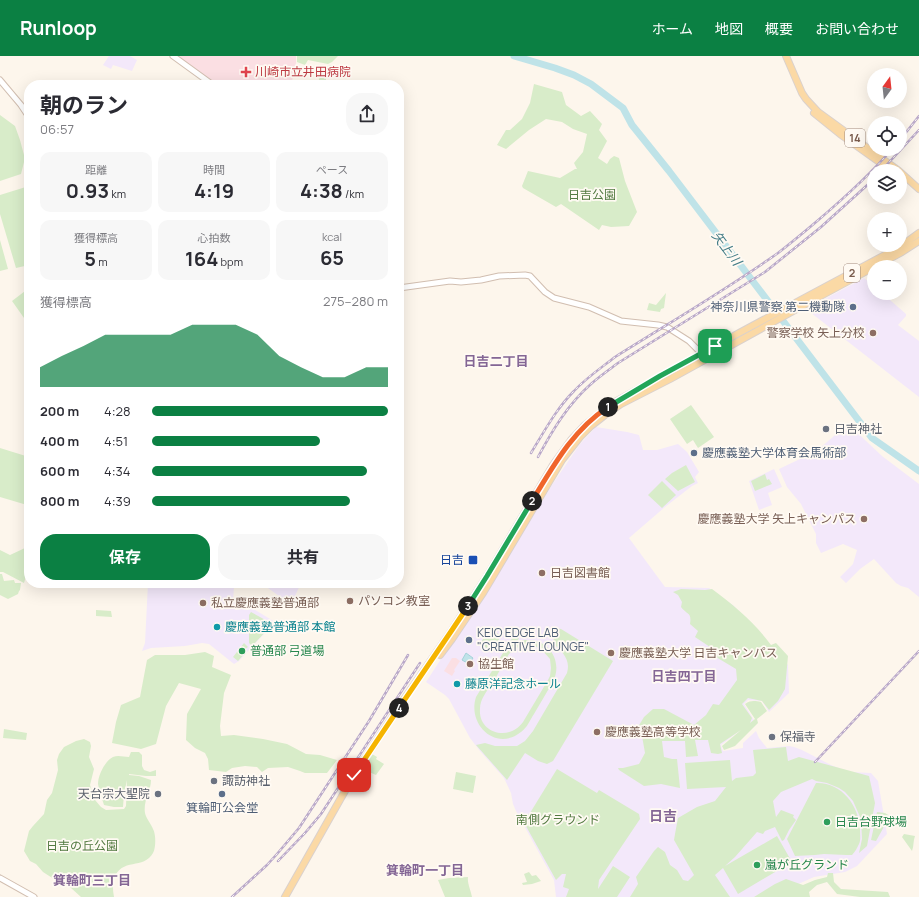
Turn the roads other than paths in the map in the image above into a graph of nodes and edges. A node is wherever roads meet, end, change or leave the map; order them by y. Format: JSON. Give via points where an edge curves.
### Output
{"nodes":[{"id":1,"x":173,"y":56,"type":"edge"},
{"id":2,"x":784,"y":56,"type":"edge"},
{"id":3,"x":0,"y":80,"type":"edge"},
{"id":4,"x":206,"y":80,"type":"edge"},
{"id":5,"x":24,"y":110,"type":"edge"},
{"id":6,"x":882,"y":164,"type":"edge"},
{"id":7,"x":890,"y":164,"type":"edge"},
{"id":8,"x":907,"y":178,"type":"edge"},
{"id":9,"x":907,"y":181,"type":"edge"},
{"id":10,"x":911,"y":183,"type":"junction"},
{"id":11,"x":919,"y":189,"type":"edge"},
{"id":12,"x":919,"y":233,"type":"edge"},
{"id":13,"x":919,"y":241,"type":"edge"},
{"id":14,"x":404,"y":287,"type":"edge"},
{"id":15,"x":786,"y":312,"type":"junction"},
{"id":16,"x":774,"y":318,"type":"junction"},
{"id":17,"x":702,"y":354,"type":"junction"},
{"id":18,"x":418,"y":680,"type":"junction"},
{"id":19,"x":0,"y":878,"type":"edge"},
{"id":20,"x":34,"y":897,"type":"edge"},
{"id":21,"x":286,"y":897,"type":"edge"}],
"edges":[{"from":1,"to":4,"type":"street"},
{"from":2,"to":6,"type":"main road","number":"14","via":[[799,93],[816,115]]},
{"from":2,"to":7,"type":"main road","number":"14","via":[[806,99]]},
{"from":3,"to":5,"type":"street"},
{"from":8,"to":10,"type":"main road","number":"14"},
{"from":9,"to":10,"type":"main road","number":"14"},
{"from":10,"to":11,"type":"main road","number":"14"},
{"from":12,"to":15,"type":"main road","number":"2"},
{"from":13,"to":15,"type":"main road","number":"2"},
{"from":14,"to":17,"type":"street","via":[[499,276],[530,276],[554,298],[589,307],[621,321],[667,327],[689,341]]},
{"from":15,"to":16,"type":"main road","number":"2"},
{"from":16,"to":17,"type":"main road","number":"2"},
{"from":16,"to":18,"type":"main road","number":"2","via":[[621,404],[585,432],[559,464],[483,593],[452,639]]},
{"from":17,"to":18,"type":"main road","number":"2","via":[[609,406],[571,440],[550,470],[487,576]]},
{"from":18,"to":21,"type":"main road","number":"2","via":[[354,775]]},
{"from":19,"to":20,"type":"street"}]}
